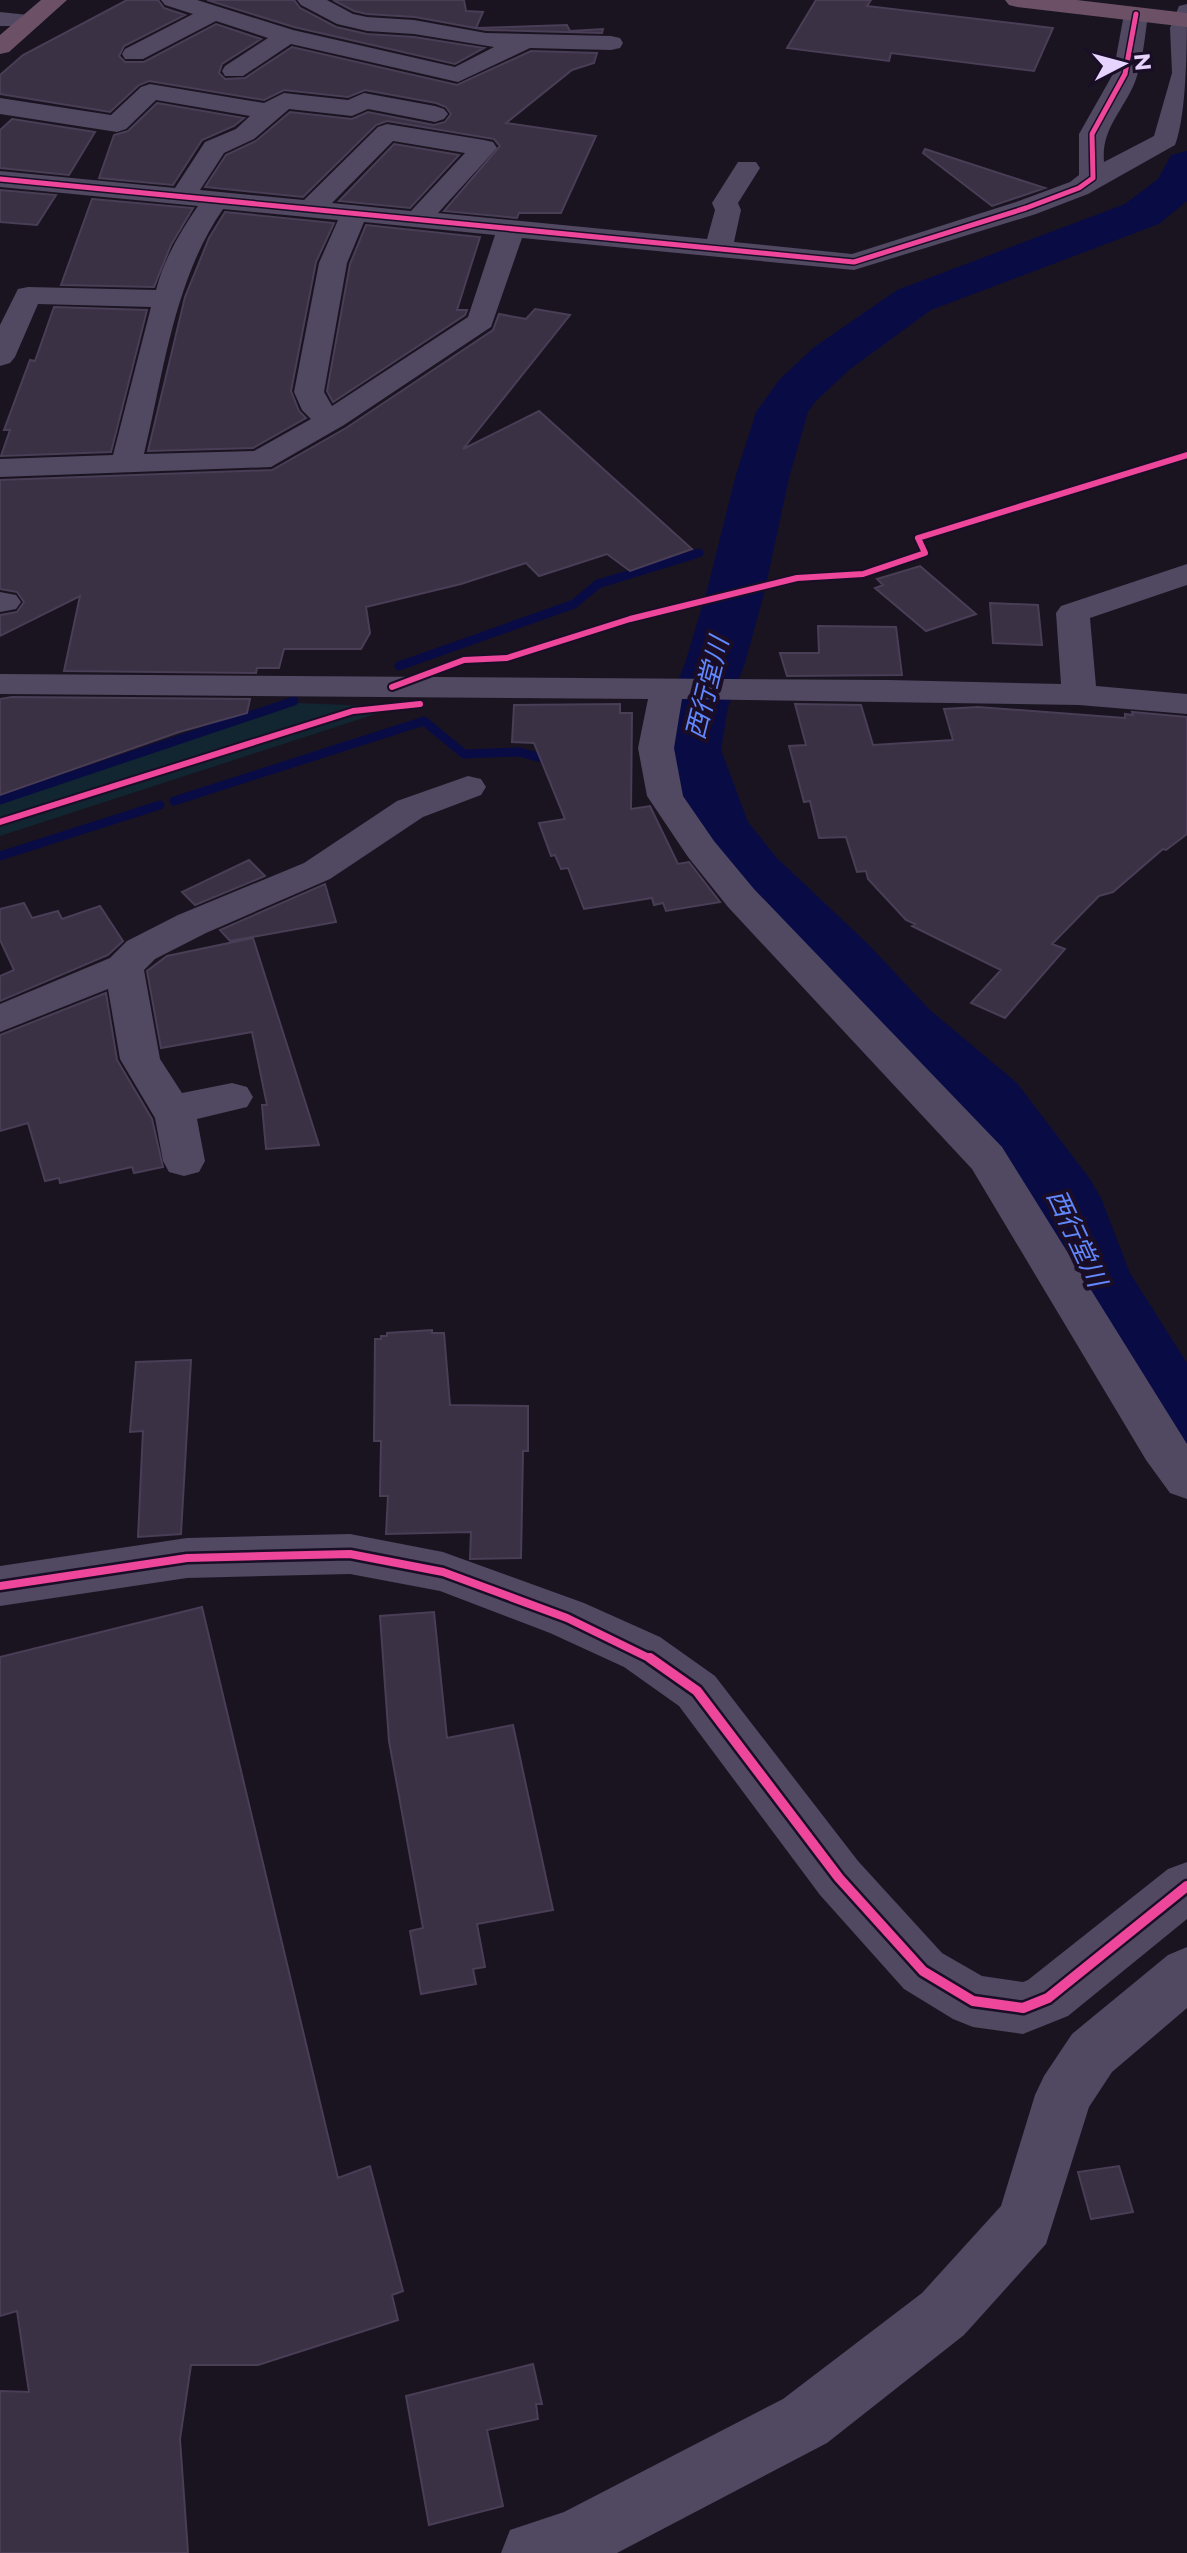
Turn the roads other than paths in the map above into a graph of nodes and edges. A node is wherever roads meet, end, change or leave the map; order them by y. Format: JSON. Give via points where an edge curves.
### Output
{"nodes":[{"id":1,"x":55,"y":0,"type":"edge"},
{"id":2,"x":173,"y":0,"type":"edge"},
{"id":3,"x":309,"y":0,"type":"edge"},
{"id":4,"x":1017,"y":0,"type":"edge"},
{"id":5,"x":214,"y":13,"type":"junction"},
{"id":6,"x":1136,"y":14,"type":"junction"},
{"id":7,"x":1186,"y":17,"type":"edge"},
{"id":8,"x":0,"y":19,"type":"edge"},
{"id":9,"x":30,"y":21,"type":"junction"},
{"id":10,"x":287,"y":36,"type":"junction"},
{"id":11,"x":524,"y":42,"type":"junction"},
{"id":12,"x":611,"y":43,"type":"dead end"},
{"id":13,"x":0,"y":47,"type":"edge"},
{"id":14,"x":134,"y":54,"type":"dead end"},
{"id":15,"x":234,"y":71,"type":"dead end"},
{"id":16,"x":458,"y":75,"type":"junction"},
{"id":17,"x":405,"y":102,"type":"dead end"},
{"id":18,"x":0,"y":106,"type":"edge"},
{"id":19,"x":269,"y":111,"type":"junction"},
{"id":20,"x":451,"y":114,"type":"dead end"},
{"id":21,"x":747,"y":168,"type":"dead end"},
{"id":22,"x":1093,"y":178,"type":"junction"},
{"id":23,"x":0,"y":179,"type":"edge"},
{"id":24,"x":184,"y":195,"type":"junction"},
{"id":25,"x":216,"y":200,"type":"junction"},
{"id":26,"x":312,"y":208,"type":"junction"},
{"id":27,"x":354,"y":214,"type":"junction"},
{"id":28,"x":418,"y":219,"type":"junction"},
{"id":29,"x":511,"y":228,"type":"junction"},
{"id":30,"x":719,"y":249,"type":"junction"},
{"id":31,"x":169,"y":299,"type":"junction"},
{"id":32,"x":2,"y":347,"type":"edge"},
{"id":33,"x":333,"y":419,"type":"junction"},
{"id":34,"x":126,"y":463,"type":"junction"},
{"id":35,"x":0,"y":468,"type":"edge"},
{"id":36,"x":1187,"y":574,"type":"edge"},
{"id":37,"x":0,"y":684,"type":"edge"},
{"id":38,"x":674,"y":688,"type":"junction"},
{"id":39,"x":1079,"y":695,"type":"junction"},
{"id":40,"x":1187,"y":704,"type":"edge"},
{"id":41,"x":468,"y":787,"type":"dead end"},
{"id":42,"x":124,"y":967,"type":"junction"},
{"id":43,"x":0,"y":1019,"type":"edge"},
{"id":44,"x":232,"y":1097,"type":"dead end"},
{"id":45,"x":172,"y":1110,"type":"junction"},
{"id":46,"x":184,"y":1161,"type":"dead end"},
{"id":47,"x":1187,"y":1480,"type":"edge"},
{"id":48,"x":0,"y":1586,"type":"edge"},
{"id":49,"x":1187,"y":1886,"type":"edge"},
{"id":50,"x":1187,"y":1973,"type":"edge"},
{"id":51,"x":533,"y":2553,"type":"edge"}],
"edges":[{"from":1,"to":9,"type":"highway"},
{"from":2,"to":5,"type":"street"},
{"from":3,"to":11,"type":"street","via":[[367,24]]},
{"from":4,"to":6,"type":"highway"},
{"from":5,"to":10,"type":"street"},
{"from":5,"to":14,"type":"street"},
{"from":6,"to":7,"type":"highway"},
{"from":6,"to":22,"type":"street","via":[[1124,77],[1112,106],[1092,128],[1088,149]]},
{"from":7,"to":22,"type":"street","via":[[1181,50],[1185,68],[1166,140]]},
{"from":8,"to":9,"type":"street"},
{"from":9,"to":13,"type":"highway"},
{"from":10,"to":15,"type":"street"},
{"from":10,"to":16,"type":"street"},
{"from":11,"to":12,"type":"street"},
{"from":11,"to":16,"type":"street"},
{"from":16,"to":17,"type":"street"},
{"from":18,"to":19,"type":"street","via":[[117,124],[150,92]]},
{"from":19,"to":20,"type":"street","via":[[284,101],[352,108],[364,101]]},
{"from":19,"to":24,"type":"street","via":[[245,134],[214,148]]},
{"from":21,"to":30,"type":"street","via":[[725,203]]},
{"from":22,"to":30,"type":"street","via":[[1026,208],[854,262]]},
{"from":23,"to":24,"type":"street"},
{"from":24,"to":25,"type":"street"},
{"from":25,"to":26,"type":"street"},
{"from":25,"to":31,"type":"street","via":[[175,270]]},
{"from":26,"to":27,"type":"street"},
{"from":26,"to":28,"type":"street","via":[[387,132],[484,148]]},
{"from":27,"to":28,"type":"street"},
{"from":27,"to":33,"type":"street","via":[[333,263],[309,392],[317,410]]},
{"from":28,"to":29,"type":"street"},
{"from":29,"to":30,"type":"street"},
{"from":29,"to":33,"type":"street","via":[[481,321]]},
{"from":31,"to":32,"type":"street","via":[[28,295]]},
{"from":31,"to":34,"type":"street"},
{"from":33,"to":34,"type":"street","via":[[260,460]]},
{"from":34,"to":35,"type":"street"},
{"from":36,"to":39,"type":"street","via":[[1073,613]]},
{"from":37,"to":38,"type":"street"},
{"from":38,"to":39,"type":"street"},
{"from":38,"to":47,"type":"street","via":[[656,748],[665,796],[741,898],[987,1158]]},
{"from":39,"to":40,"type":"street"},
{"from":41,"to":42,"type":"street","via":[[410,809],[317,871],[192,924],[141,950]]},
{"from":42,"to":43,"type":"street"},
{"from":42,"to":45,"type":"street","via":[[140,1059]]},
{"from":44,"to":45,"type":"street"},
{"from":45,"to":46,"type":"street"},
{"from":48,"to":49,"type":"street","via":[[187,1558],[350,1554],[443,1572],[567,1618],[642,1652],[697,1691],[839,1878],[923,1971],[973,2001],[1023,2008],[1048,1998]]},
{"from":50,"to":51,"type":"street","via":[[1092,2053],[1064,2095],[1025,2223],[943,2314],[805,2421],[574,2541]]}]}
